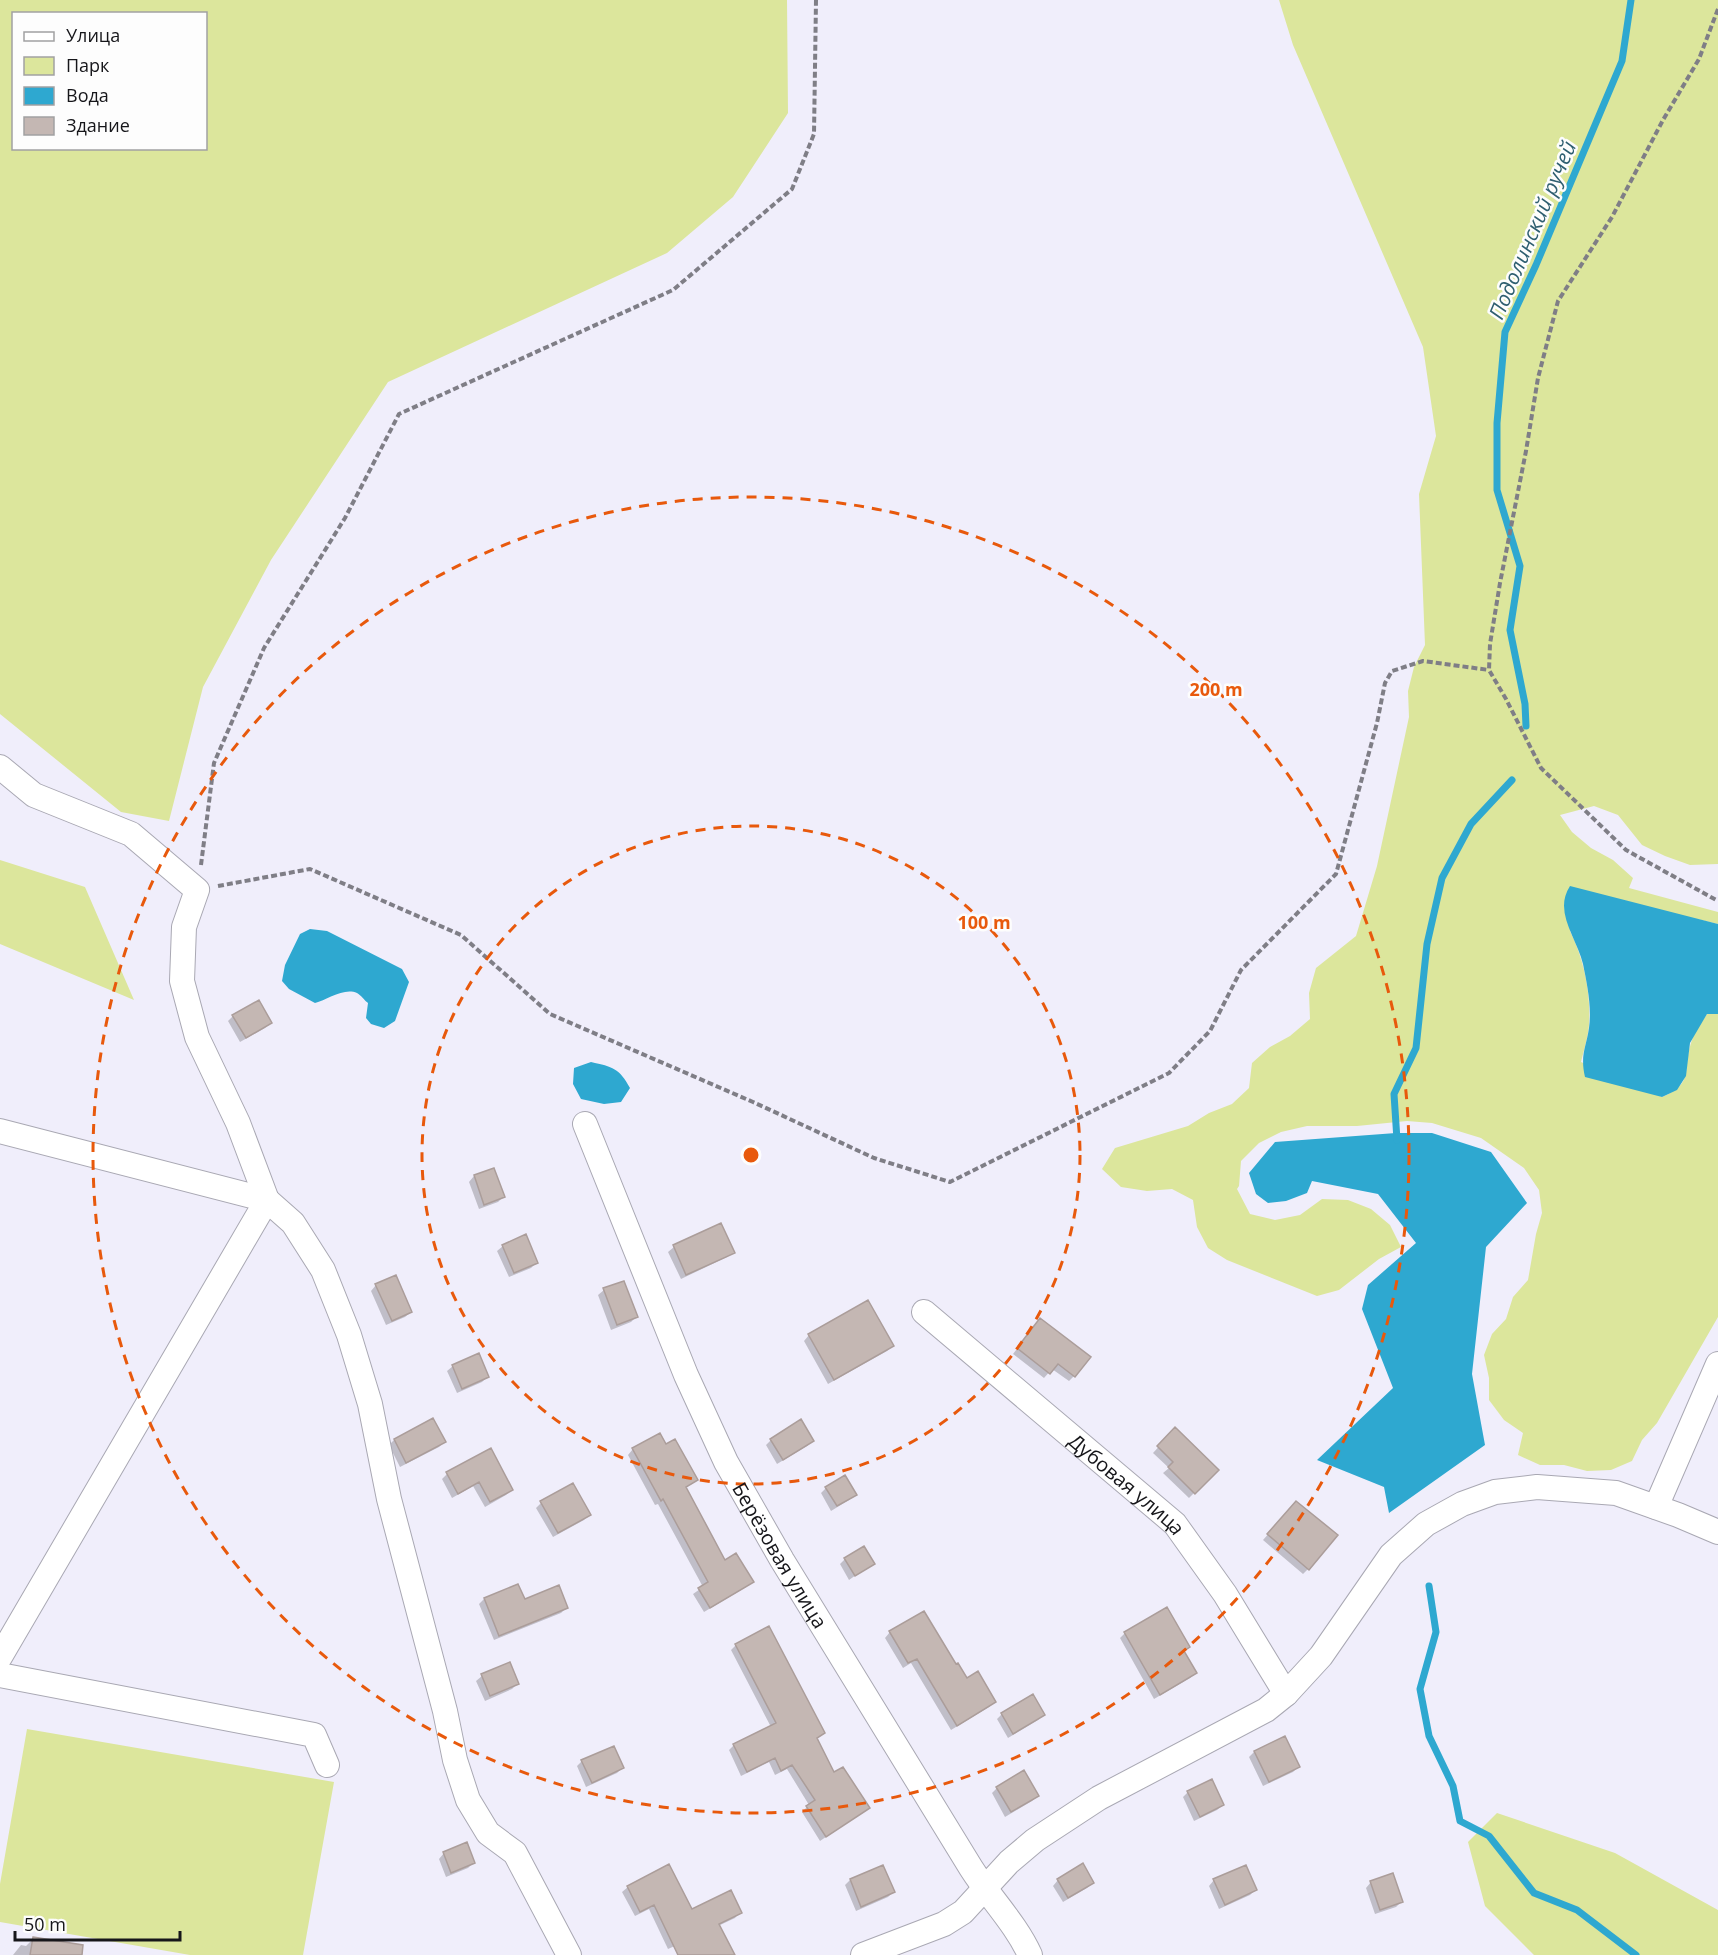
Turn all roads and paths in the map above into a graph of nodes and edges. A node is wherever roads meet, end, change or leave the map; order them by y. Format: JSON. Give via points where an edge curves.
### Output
{"nodes":[{"id":1,"x":816,"y":0,"type":"edge"},
{"id":2,"x":1718,"y":9,"type":"edge"},
{"id":3,"x":1488,"y":670,"type":"junction"},
{"id":4,"x":0,"y":766,"type":"edge"},
{"id":5,"x":197,"y":890,"type":"junction"},
{"id":6,"x":1718,"y":901,"type":"edge"},
{"id":7,"x":585,"y":1124,"type":"dead end"},
{"id":8,"x":0,"y":1131,"type":"edge"},
{"id":9,"x":267,"y":1200,"type":"junction"},
{"id":10,"x":924,"y":1312,"type":"dead end"},
{"id":11,"x":1718,"y":1364,"type":"edge"},
{"id":12,"x":1656,"y":1507,"type":"junction"},
{"id":13,"x":1718,"y":1532,"type":"edge"},
{"id":14,"x":0,"y":1657,"type":"edge"},
{"id":15,"x":0,"y":1675,"type":"edge"},
{"id":16,"x":1286,"y":1694,"type":"junction"},
{"id":17,"x":327,"y":1765,"type":"dead end"},
{"id":18,"x":984,"y":1889,"type":"junction"},
{"id":19,"x":569,"y":1955,"type":"edge"},
{"id":20,"x":863,"y":1955,"type":"edge"},
{"id":21,"x":1030,"y":1955,"type":"edge"}],
"edges":[{"from":1,"to":5,"type":"path","via":[[814,134],[792,189],[673,290],[399,414],[345,518],[264,648],[214,763]]},
{"from":2,"to":3,"type":"path","via":[[1699,59],[1612,217],[1558,301],[1538,378],[1500,582]]},
{"from":3,"to":5,"type":"path","via":[[1423,661],[1392,671],[1385,683],[1336,874],[1240,970],[1210,1030],[1169,1073],[950,1182],[874,1158],[549,1014],[461,935],[310,869]]},
{"from":3,"to":6,"type":"path","via":[[1541,768],[1626,850]]},
{"from":4,"to":5,"type":"street","via":[[34,795],[130,834]]},
{"from":5,"to":9,"type":"street","via":[[184,927],[182,981],[197,1037],[238,1123]]},
{"from":7,"to":18,"type":"street","name":"Берёзовая улица","via":[[686,1375],[726,1462]]},
{"from":8,"to":9,"type":"street"},
{"from":9,"to":14,"type":"street"},
{"from":9,"to":19,"type":"street","via":[[293,1223],[323,1270],[349,1335],[370,1404],[388,1499],[445,1711],[454,1760],[468,1800],[488,1833],[515,1853]]},
{"from":10,"to":16,"type":"street","name":"Дубовая улица","via":[[1174,1524],[1225,1594]]},
{"from":11,"to":12,"type":"street"},
{"from":12,"to":13,"type":"street"},
{"from":12,"to":16,"type":"street","via":[[1616,1493],[1537,1487],[1495,1492],[1462,1504],[1426,1524],[1391,1555],[1321,1656]]},
{"from":15,"to":17,"type":"street","via":[[314,1735]]},
{"from":16,"to":18,"type":"street","via":[[1266,1710],[1098,1798],[1035,1840]]},
{"from":18,"to":20,"type":"street","via":[[963,1912],[944,1924]]},
{"from":18,"to":21,"type":"street","name":"Берёзовая улица"}]}
